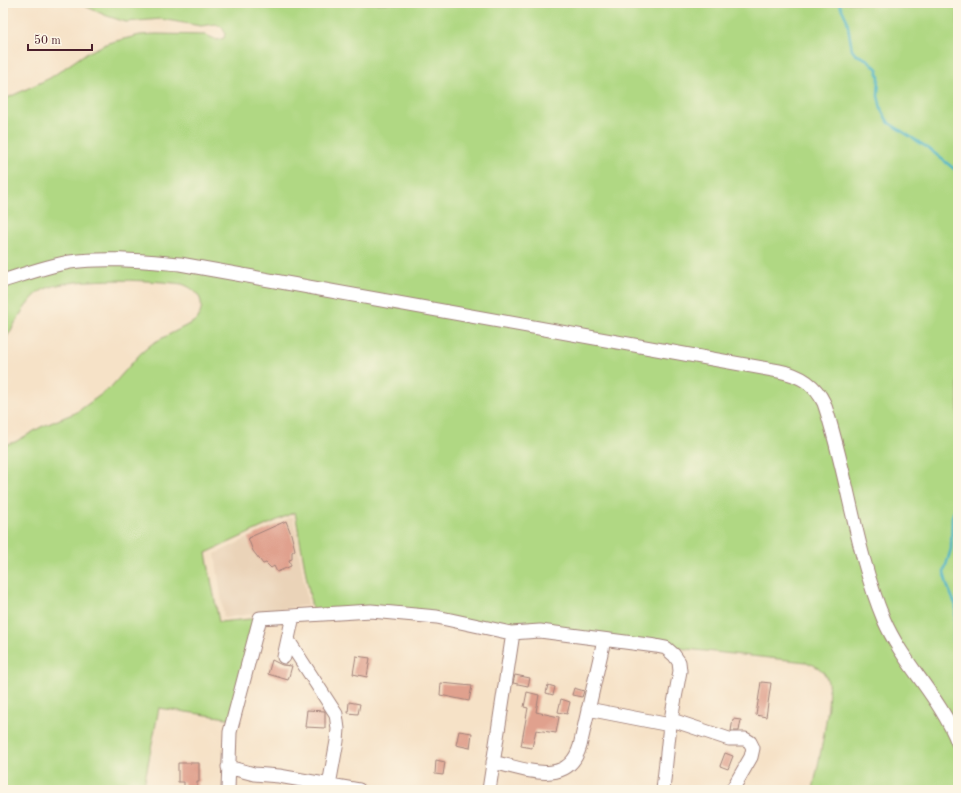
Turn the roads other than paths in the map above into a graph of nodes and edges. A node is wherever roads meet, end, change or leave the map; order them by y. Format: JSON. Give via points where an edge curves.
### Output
{"nodes":[{"id":1,"x":3,"y":281,"type":"edge"},
{"id":2,"x":293,"y":616,"type":"junction"},
{"id":3,"x":513,"y":633,"type":"junction"},
{"id":4,"x":288,"y":640,"type":"junction"},
{"id":5,"x":604,"y":640,"type":"junction"},
{"id":6,"x":284,"y":657,"type":"dead end"},
{"id":7,"x":588,"y":709,"type":"junction"},
{"id":8,"x":671,"y":722,"type":"junction"},
{"id":9,"x":958,"y":743,"type":"edge"},
{"id":10,"x":494,"y":762,"type":"junction"},
{"id":11,"x":228,"y":767,"type":"junction"},
{"id":12,"x":329,"y":785,"type":"junction"},
{"id":13,"x":228,"y":790,"type":"edge"},
{"id":14,"x":359,"y":790,"type":"edge"},
{"id":15,"x":489,"y":790,"type":"edge"},
{"id":16,"x":663,"y":790,"type":"edge"},
{"id":17,"x":732,"y":790,"type":"edge"}],
"edges":[{"from":1,"to":9,"type":"street","via":[[56,265],[87,260],[180,264],[779,371],[803,378],[816,388],[824,403],[855,524],[884,621],[951,727]]},
{"from":2,"to":3,"type":"street","via":[[371,611],[415,614],[437,616]]},
{"from":2,"to":4,"type":"street"},
{"from":2,"to":11,"type":"street","via":[[260,618],[230,732]]},
{"from":3,"to":5,"type":"street","via":[[540,631]]},
{"from":3,"to":10,"type":"street"},
{"from":4,"to":6,"type":"street"},
{"from":4,"to":12,"type":"street","via":[[336,714],[337,741]]},
{"from":5,"to":7,"type":"street"},
{"from":5,"to":8,"type":"street","via":[[666,648],[674,655],[679,662],[680,670]]},
{"from":7,"to":8,"type":"street"},
{"from":7,"to":10,"type":"street","via":[[578,752],[566,769],[547,773]]},
{"from":8,"to":16,"type":"street"},
{"from":8,"to":17,"type":"street","via":[[729,739],[745,739],[750,742],[751,757]]},
{"from":10,"to":15,"type":"street"},
{"from":11,"to":12,"type":"street","via":[[254,774]]},
{"from":11,"to":13,"type":"street"},
{"from":12,"to":14,"type":"street"}]}
